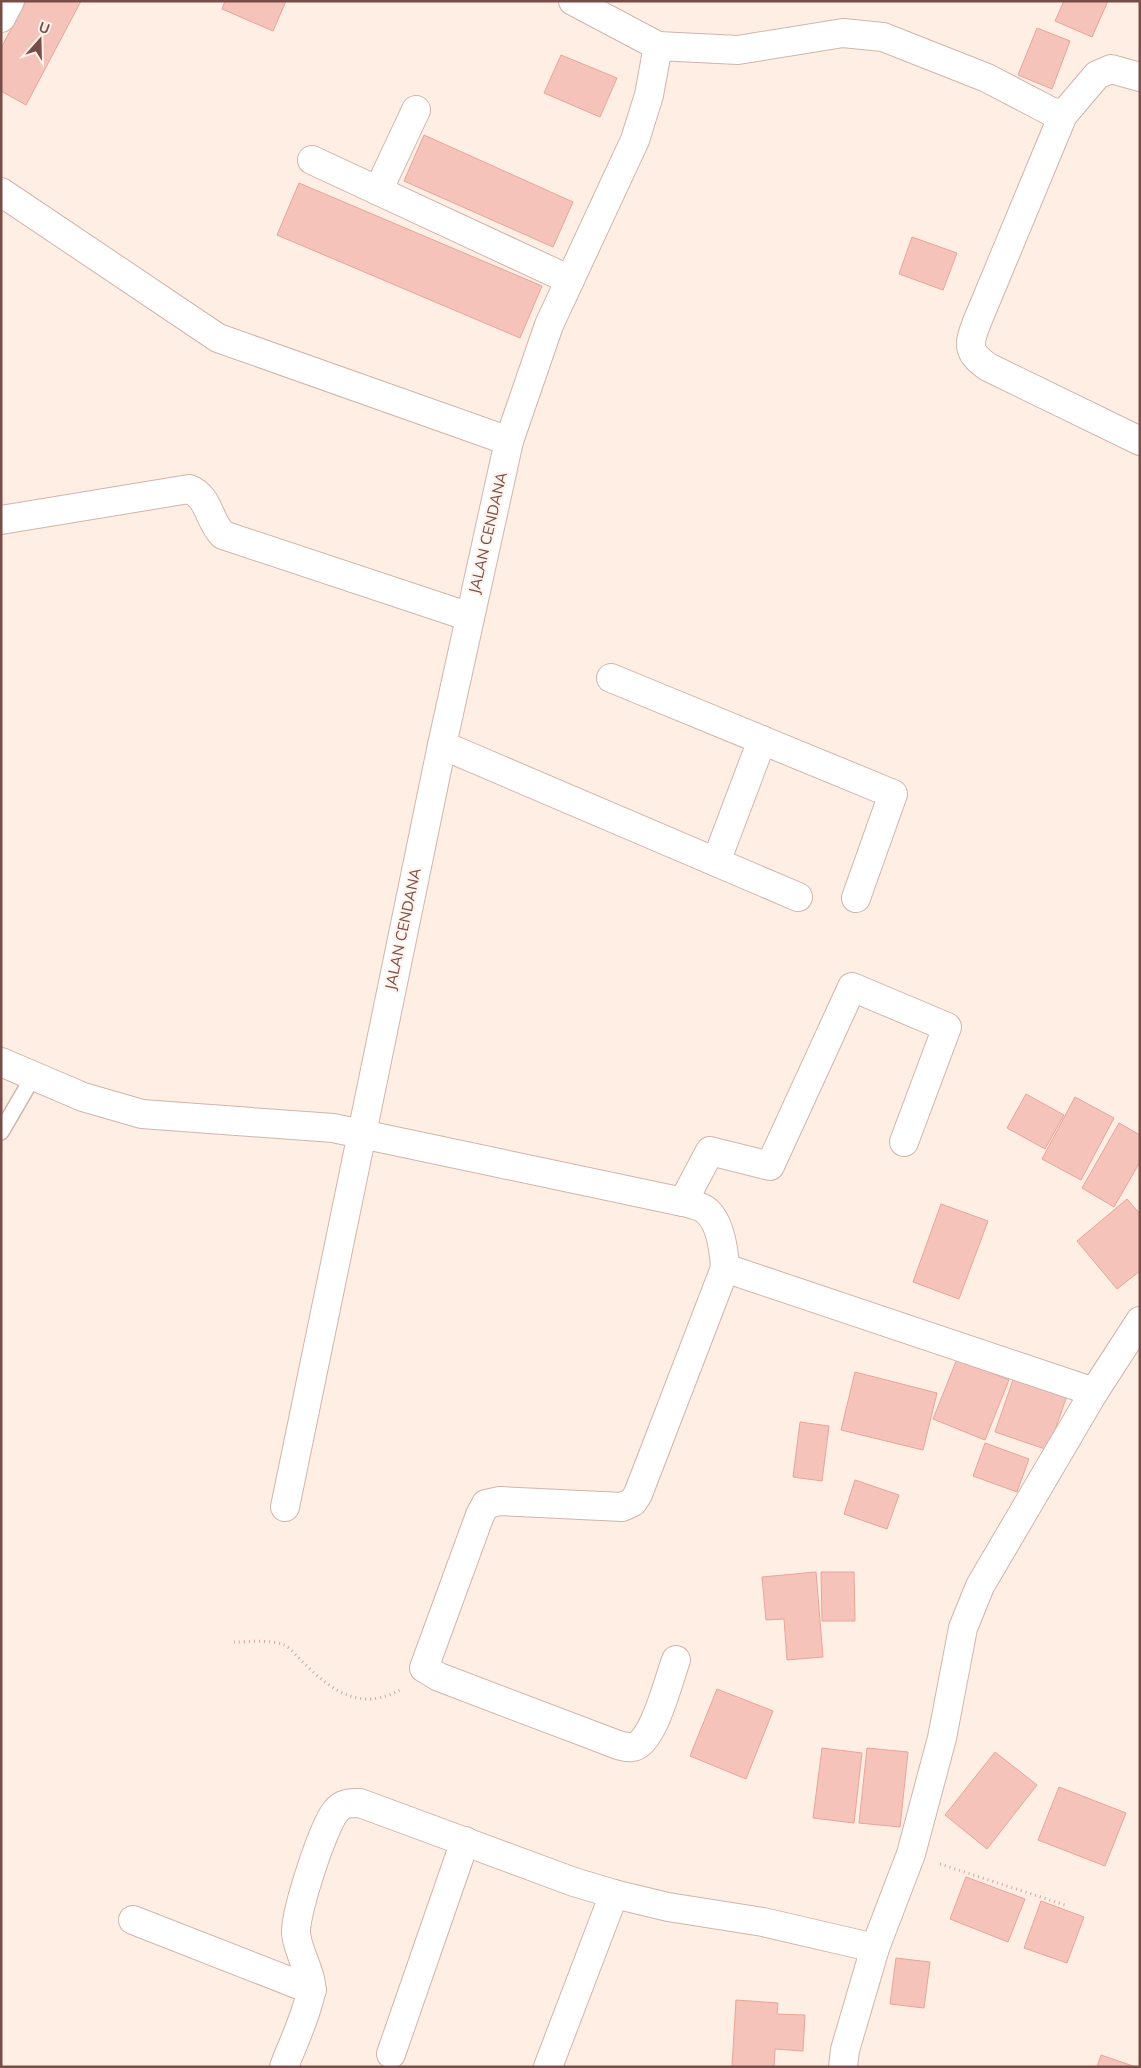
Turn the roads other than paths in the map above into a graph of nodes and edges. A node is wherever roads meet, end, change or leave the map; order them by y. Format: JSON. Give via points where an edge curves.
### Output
{"nodes":[{"id":1,"x":10,"y":1,"type":"edge"},
{"id":2,"x":573,"y":1,"type":"edge"},
{"id":3,"x":1,"y":18,"type":"edge"},
{"id":4,"x":658,"y":46,"type":"junction"},
{"id":5,"x":1140,"y":77,"type":"edge"},
{"id":6,"x":416,"y":110,"type":"dead end"},
{"id":7,"x":1064,"y":115,"type":"junction"},
{"id":8,"x":312,"y":160,"type":"dead end"},
{"id":9,"x":378,"y":191,"type":"junction"},
{"id":10,"x":1,"y":192,"type":"edge"},
{"id":11,"x":570,"y":280,"type":"junction"},
{"id":12,"x":509,"y":441,"type":"junction"},
{"id":13,"x":1140,"y":441,"type":"edge"},
{"id":14,"x":1,"y":520,"type":"edge"},
{"id":15,"x":470,"y":617,"type":"junction"},
{"id":16,"x":611,"y":678,"type":"dead end"},
{"id":17,"x":762,"y":740,"type":"junction"},
{"id":18,"x":442,"y":745,"type":"junction"},
{"id":19,"x":716,"y":862,"type":"junction"},
{"id":20,"x":798,"y":897,"type":"dead end"},
{"id":21,"x":856,"y":898,"type":"dead end"},
{"id":22,"x":1,"y":1062,"type":"edge"},
{"id":23,"x":32,"y":1076,"type":"junction"},
{"id":24,"x":1,"y":1132,"type":"edge"},
{"id":25,"x":360,"y":1134,"type":"junction"},
{"id":26,"x":904,"y":1142,"type":"dead end"},
{"id":27,"x":683,"y":1202,"type":"junction"},
{"id":28,"x":725,"y":1268,"type":"junction"},
{"id":29,"x":1140,"y":1321,"type":"edge"},
{"id":30,"x":1094,"y":1392,"type":"junction"},
{"id":31,"x":285,"y":1507,"type":"dead end"},
{"id":32,"x":676,"y":1660,"type":"dead end"},
{"id":33,"x":464,"y":1841,"type":"junction"},
{"id":34,"x":614,"y":1894,"type":"junction"},
{"id":35,"x":133,"y":1920,"type":"dead end"},
{"id":36,"x":875,"y":1948,"type":"junction"},
{"id":37,"x":312,"y":1990,"type":"junction"},
{"id":38,"x":391,"y":2054,"type":"dead end"},
{"id":39,"x":284,"y":2067,"type":"edge"},
{"id":40,"x":548,"y":2067,"type":"edge"},
{"id":41,"x":843,"y":2067,"type":"edge"}],
"edges":[{"from":1,"to":3,"type":"street"},
{"from":2,"to":4,"type":"street"},
{"from":4,"to":7,"type":"street","via":[[738,50],[843,33],[883,38],[986,78]]},
{"from":4,"to":11,"type":"street","name":"JALAN CENDANA","via":[[649,95],[635,140]]},
{"from":5,"to":7,"type":"street","via":[[1111,69],[1097,75]]},
{"from":6,"to":9,"type":"street"},
{"from":7,"to":13,"type":"street","via":[[970,339],[970,347],[974,358],[1004,377]]},
{"from":8,"to":9,"type":"street"},
{"from":9,"to":11,"type":"street"},
{"from":10,"to":12,"type":"street","via":[[218,338]]},
{"from":11,"to":12,"type":"street","name":"JALAN CENDANA","via":[[549,325]]},
{"from":12,"to":15,"type":"street","name":"JALAN CENDANA"},
{"from":14,"to":15,"type":"street","via":[[190,489],[201,496],[218,530],[224,535]]},
{"from":15,"to":18,"type":"street","name":"JALAN CENDANA"},
{"from":16,"to":17,"type":"street"},
{"from":17,"to":19,"type":"street"},
{"from":17,"to":21,"type":"street","via":[[893,794]]},
{"from":18,"to":19,"type":"street"},
{"from":18,"to":25,"type":"street","name":"JALAN CENDANA"},
{"from":19,"to":20,"type":"street"},
{"from":22,"to":23,"type":"street"},
{"from":23,"to":24,"type":"lane"},
{"from":23,"to":25,"type":"street","via":[[83,1097],[142,1114],[333,1128]]},
{"from":25,"to":27,"type":"street"},
{"from":25,"to":31,"type":"street","name":"JALAN CENDANA"},
{"from":26,"to":27,"type":"street","via":[[947,1027],[852,987],[770,1166],[710,1152]]},
{"from":27,"to":28,"type":"street","via":[[709,1212],[722,1238]]},
{"from":28,"to":30,"type":"street"},
{"from":28,"to":32,"type":"street","via":[[633,1502],[622,1507],[500,1501],[486,1504],[425,1661],[426,1671],[612,1743],[632,1747],[642,1744],[650,1734]]},
{"from":29,"to":30,"type":"street"},
{"from":30,"to":36,"type":"street","via":[[980,1586],[962,1628],[942,1738],[911,1854]]},
{"from":33,"to":34,"type":"street"},
{"from":33,"to":37,"type":"street","via":[[360,1803],[346,1803],[337,1809],[328,1822],[301,1903],[296,1930],[297,1946]]},
{"from":33,"to":38,"type":"street"},
{"from":34,"to":36,"type":"street","via":[[668,1907],[763,1922]]},
{"from":34,"to":40,"type":"street"},
{"from":35,"to":37,"type":"street"},
{"from":36,"to":41,"type":"street"},
{"from":37,"to":39,"type":"street"}]}
